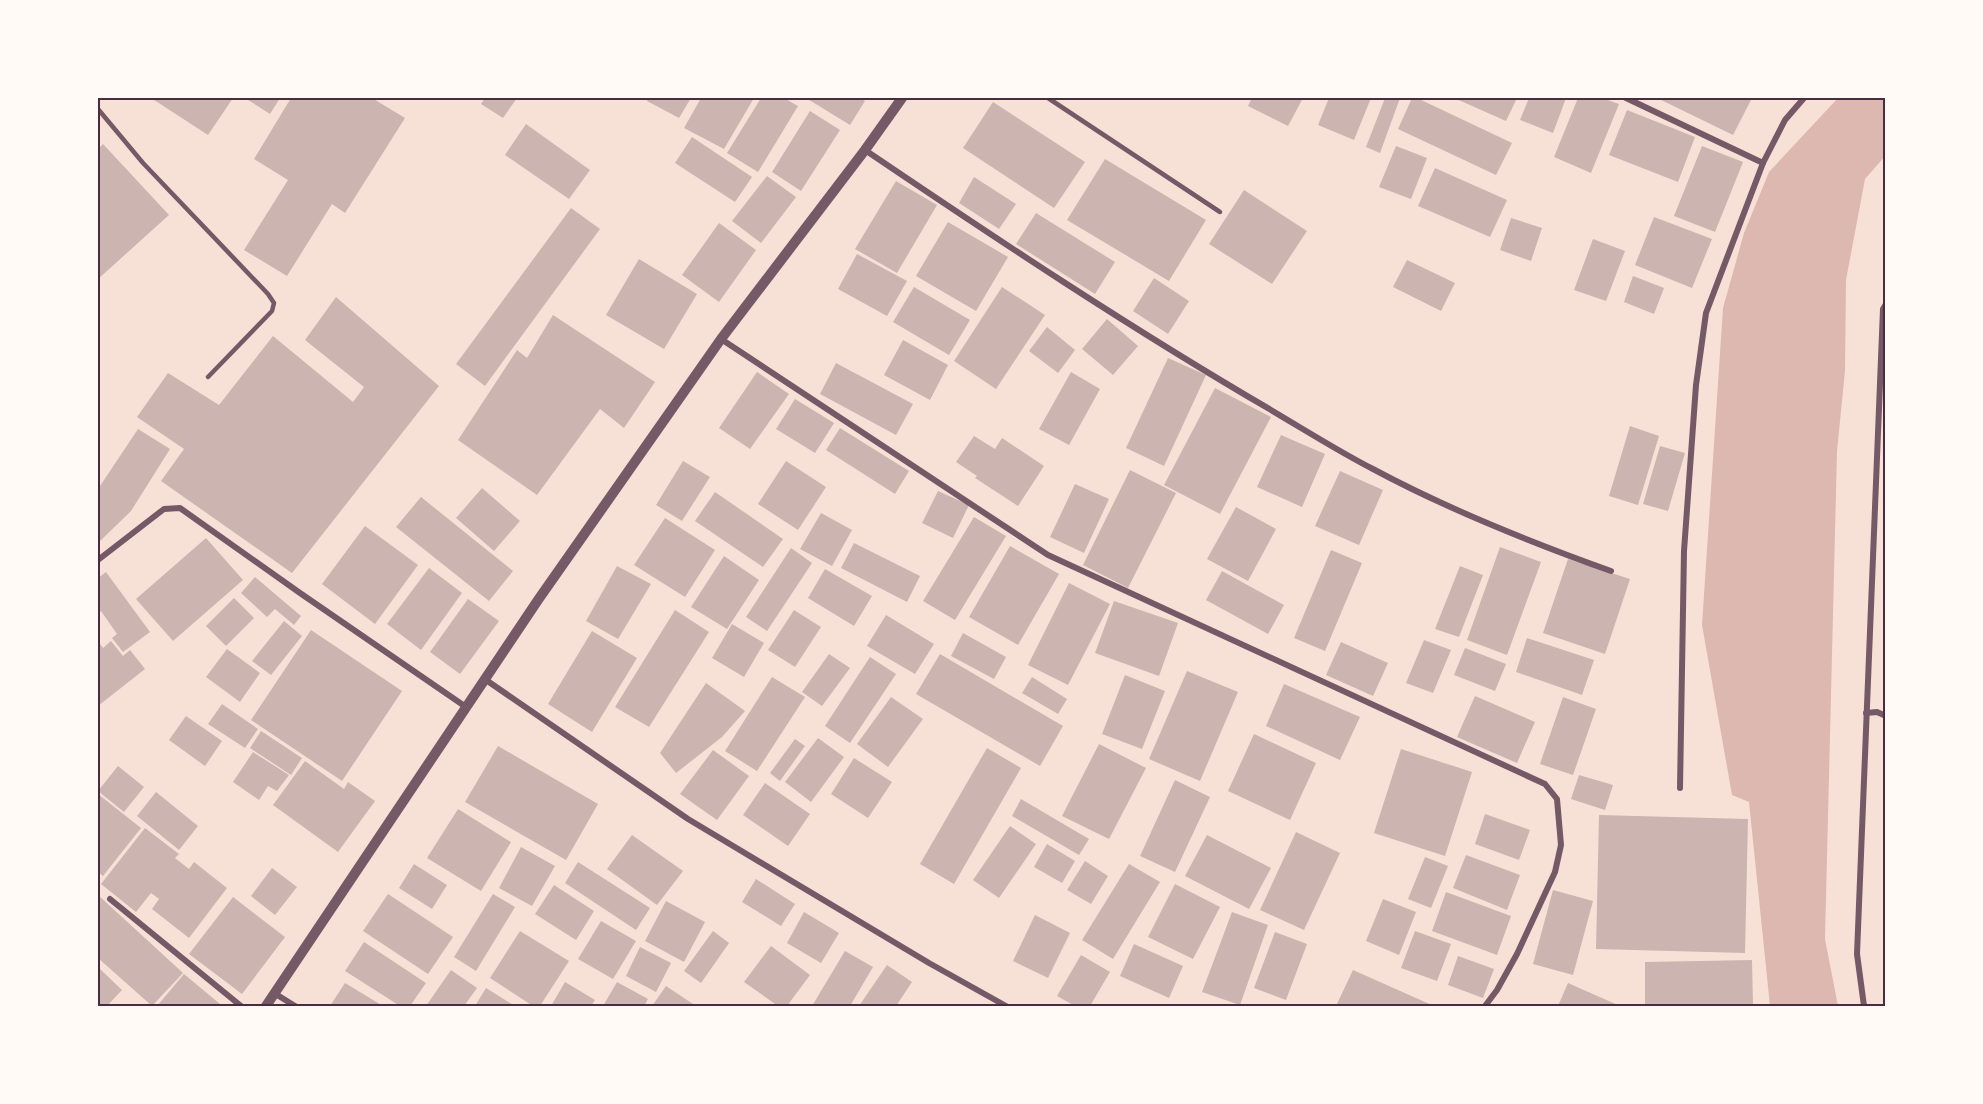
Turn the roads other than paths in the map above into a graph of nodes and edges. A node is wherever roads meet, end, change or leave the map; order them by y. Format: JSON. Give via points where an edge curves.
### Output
{"nodes":[{"id":1,"x":902,"y":98,"type":"edge"},
{"id":2,"x":1048,"y":98,"type":"edge"},
{"id":3,"x":1626,"y":98,"type":"edge"},
{"id":4,"x":1804,"y":98,"type":"edge"},
{"id":5,"x":98,"y":109,"type":"edge"},
{"id":6,"x":865,"y":150,"type":"junction"},
{"id":7,"x":1763,"y":163,"type":"junction"},
{"id":8,"x":1220,"y":212,"type":"dead end"},
{"id":9,"x":1886,"y":304,"type":"edge"},
{"id":10,"x":722,"y":339,"type":"junction"},
{"id":11,"x":1883,"y":352,"type":"edge"},
{"id":12,"x":208,"y":377,"type":"dead end"},
{"id":13,"x":98,"y":560,"type":"edge"},
{"id":14,"x":1611,"y":571,"type":"dead end"},
{"id":15,"x":486,"y":680,"type":"junction"},
{"id":16,"x":466,"y":707,"type":"junction"},
{"id":17,"x":1866,"y":713,"type":"junction"},
{"id":18,"x":1886,"y":716,"type":"edge"},
{"id":19,"x":1680,"y":788,"type":"dead end"},
{"id":20,"x":110,"y":899,"type":"dead end"},
{"id":21,"x":274,"y":993,"type":"junction"},
{"id":22,"x":241,"y":1006,"type":"edge"},
{"id":23,"x":266,"y":1006,"type":"edge"},
{"id":24,"x":295,"y":1006,"type":"edge"},
{"id":25,"x":1006,"y":1006,"type":"edge"},
{"id":26,"x":1485,"y":1006,"type":"edge"},
{"id":27,"x":1864,"y":1006,"type":"edge"}],
"edges":[{"from":1,"to":6,"type":"street"},
{"from":2,"to":8,"type":"lane"},
{"from":3,"to":7,"type":"street"},
{"from":4,"to":7,"type":"street","via":[[1785,120]]},
{"from":5,"to":12,"type":"lane","via":[[274,303],[272,311]]},
{"from":6,"to":10,"type":"street"},
{"from":6,"to":14,"type":"street","via":[[999,241],[1209,374],[1373,469],[1524,540]]},
{"from":7,"to":19,"type":"street","via":[[1706,313],[1696,385],[1684,551]]},
{"from":9,"to":11,"type":"street"},
{"from":10,"to":15,"type":"street"},
{"from":10,"to":26,"type":"street","via":[[1048,555],[1545,784],[1557,799],[1561,845],[1555,872],[1516,954]]},
{"from":11,"to":17,"type":"street"},
{"from":13,"to":16,"type":"street","via":[[164,509],[180,508]]},
{"from":15,"to":16,"type":"street"},
{"from":15,"to":25,"type":"street","via":[[688,819]]},
{"from":16,"to":21,"type":"street"},
{"from":17,"to":18,"type":"street"},
{"from":17,"to":27,"type":"street","via":[[1857,954]]},
{"from":20,"to":22,"type":"street"},
{"from":21,"to":23,"type":"street"},
{"from":21,"to":24,"type":"street"}]}
